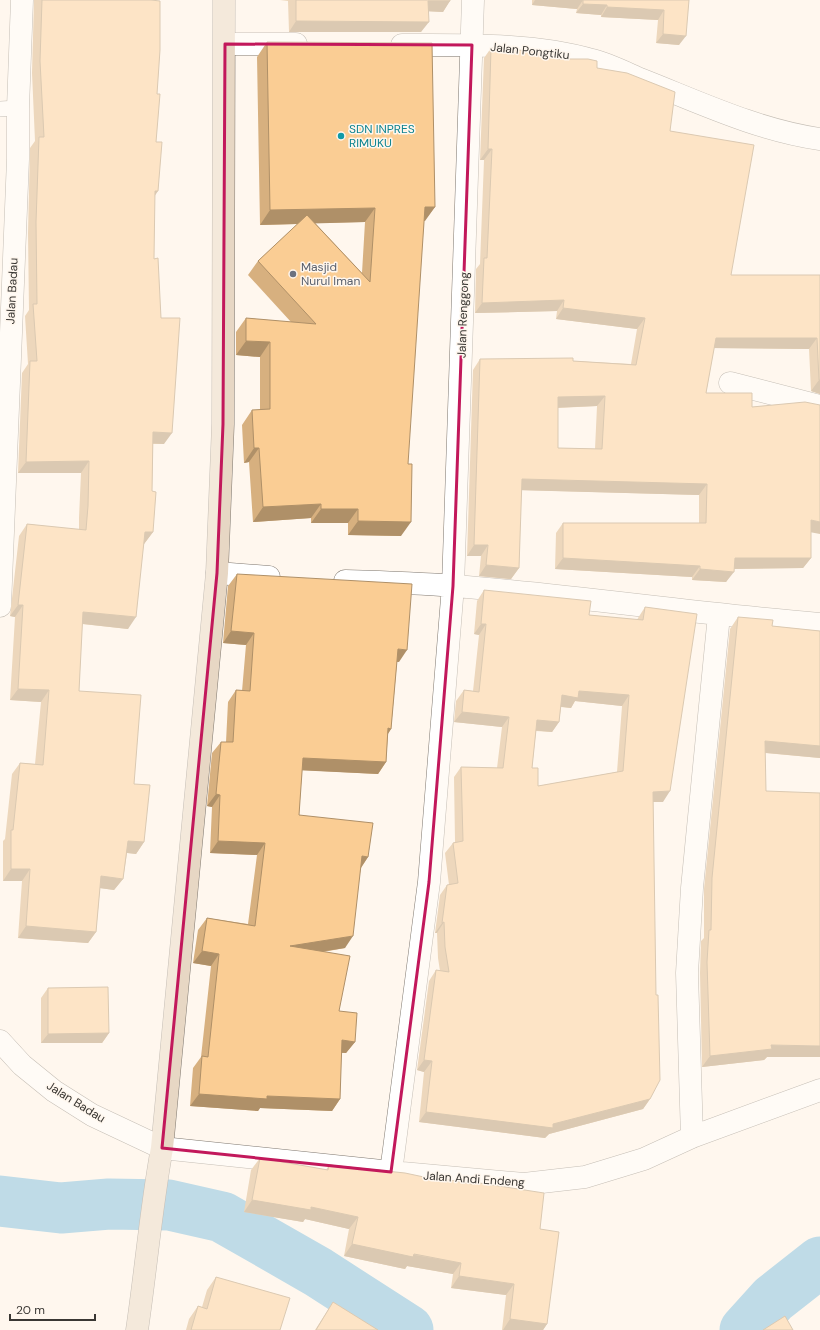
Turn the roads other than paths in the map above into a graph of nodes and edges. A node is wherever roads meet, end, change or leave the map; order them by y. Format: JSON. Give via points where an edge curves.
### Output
{"nodes":[{"id":1,"x":22,"y":0,"type":"edge"},
{"id":2,"x":224,"y":0,"type":"edge"},
{"id":3,"x":473,"y":0,"type":"edge"},
{"id":4,"x":225,"y":44,"type":"junction"},
{"id":5,"x":312,"y":45,"type":"edge"},
{"id":6,"x":384,"y":45,"type":"edge"},
{"id":7,"x":472,"y":45,"type":"junction"},
{"id":8,"x":9,"y":109,"type":"edge"},
{"id":9,"x":820,"y":139,"type":"edge"},
{"id":10,"x":730,"y":383,"type":"dead end"},
{"id":11,"x":820,"y":406,"type":"edge"},
{"id":12,"x":217,"y":573,"type":"junction"},
{"id":13,"x":290,"y":578,"type":"edge"},
{"id":14,"x":328,"y":580,"type":"edge"},
{"id":15,"x":453,"y":586,"type":"junction"},
{"id":16,"x":0,"y":606,"type":"edge"},
{"id":17,"x":719,"y":615,"type":"junction"},
{"id":18,"x":820,"y":624,"type":"edge"},
{"id":19,"x":0,"y":1041,"type":"edge"},
{"id":20,"x":820,"y":1090,"type":"edge"},
{"id":21,"x":692,"y":1137,"type":"junction"},
{"id":22,"x":162,"y":1148,"type":"junction"},
{"id":23,"x":391,"y":1172,"type":"junction"},
{"id":24,"x":137,"y":1330,"type":"edge"}],
"edges":[{"from":1,"to":8,"type":"street","name":"Jalan Badau"},
{"from":2,"to":4,"type":"main road"},
{"from":3,"to":7,"type":"street","name":"Jalan Renggong"},
{"from":4,"to":5,"type":"street"},
{"from":4,"to":12,"type":"main road","via":[[223,424]]},
{"from":6,"to":7,"type":"street","name":"Jalan Pongtiku"},
{"from":7,"to":9,"type":"street","name":"Jalan Pongtiku","via":[[561,52],[593,60],[754,124],[792,135]]},
{"from":7,"to":15,"type":"street","name":"Jalan Renggong"},
{"from":8,"to":16,"type":"street","name":"Jalan Badau","via":[[18,159]]},
{"from":10,"to":11,"type":"street"},
{"from":12,"to":13,"type":"street"},
{"from":12,"to":22,"type":"main road"},
{"from":14,"to":15,"type":"street"},
{"from":15,"to":17,"type":"street","via":[[564,596]]},
{"from":15,"to":23,"type":"street","name":"Jalan Renggong","via":[[429,882]]},
{"from":17,"to":18,"type":"street"},
{"from":17,"to":21,"type":"street","via":[[692,888],[687,973]]},
{"from":19,"to":22,"type":"street","name":"Jalan Badau","via":[[22,1065],[54,1091],[92,1116]]},
{"from":20,"to":21,"type":"street","name":"Jalan Andi Endeng"},
{"from":21,"to":23,"type":"street","name":"Jalan Andi Endeng","via":[[644,1159],[585,1177],[524,1184]]},
{"from":22,"to":23,"type":"street","name":"Jalan Andi Endeng"},
{"from":22,"to":24,"type":"main road","via":[[154,1190]]}]}
